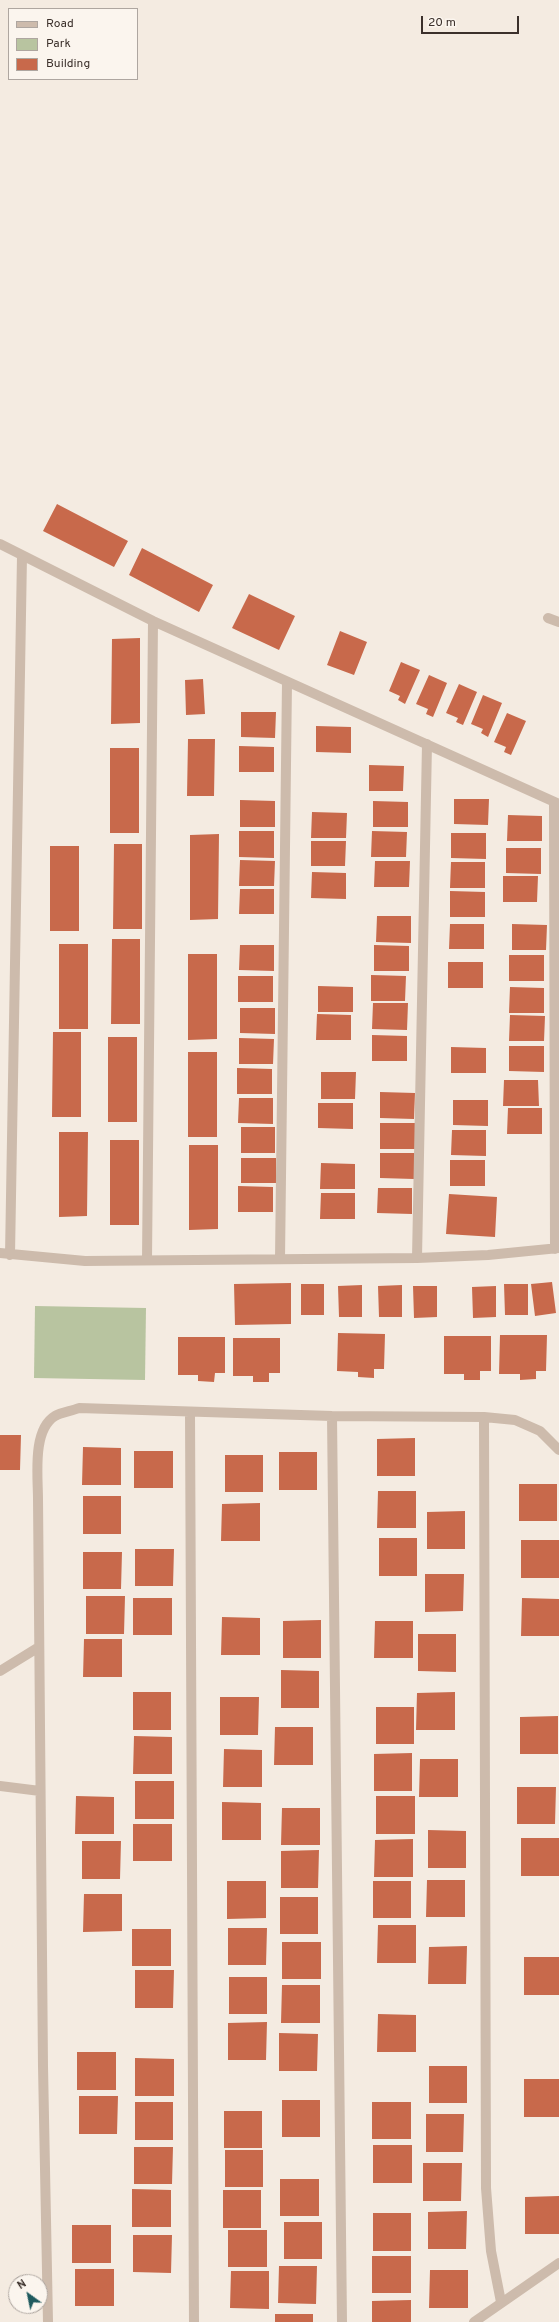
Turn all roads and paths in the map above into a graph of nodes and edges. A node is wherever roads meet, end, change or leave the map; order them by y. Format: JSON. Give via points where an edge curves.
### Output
{"nodes":[{"id":1,"x":0,"y":544,"type":"edge"},
{"id":2,"x":22,"y":556,"type":"junction"},
{"id":3,"x":548,"y":618,"type":"dead end"},
{"id":4,"x":153,"y":621,"type":"junction"},
{"id":5,"x":559,"y":622,"type":"edge"},
{"id":6,"x":287,"y":682,"type":"junction"},
{"id":7,"x":427,"y":744,"type":"junction"},
{"id":8,"x":557,"y":803,"type":"edge"},
{"id":9,"x":557,"y":1249,"type":"edge"},
{"id":10,"x":5,"y":1254,"type":"edge"},
{"id":11,"x":417,"y":1258,"type":"junction"},
{"id":12,"x":280,"y":1259,"type":"junction"},
{"id":13,"x":147,"y":1260,"type":"junction"},
{"id":14,"x":190,"y":1412,"type":"junction"},
{"id":15,"x":332,"y":1416,"type":"junction"},
{"id":16,"x":484,"y":1417,"type":"junction"},
{"id":17,"x":559,"y":1450,"type":"edge"},
{"id":18,"x":39,"y":1647,"type":"junction"},
{"id":19,"x":0,"y":1671,"type":"edge"},
{"id":20,"x":0,"y":1786,"type":"edge"},
{"id":21,"x":40,"y":1791,"type":"junction"},
{"id":22,"x":559,"y":2263,"type":"edge"},
{"id":23,"x":501,"y":2302,"type":"junction"},
{"id":24,"x":48,"y":2322,"type":"edge"},
{"id":25,"x":194,"y":2322,"type":"edge"},
{"id":26,"x":342,"y":2322,"type":"edge"},
{"id":27,"x":474,"y":2322,"type":"edge"}],
"edges":[{"from":1,"to":2,"type":"street"},
{"from":2,"to":4,"type":"street"},
{"from":2,"to":10,"type":"street"},
{"from":3,"to":5,"type":"street"},
{"from":4,"to":6,"type":"street"},
{"from":4,"to":13,"type":"street"},
{"from":6,"to":7,"type":"street"},
{"from":6,"to":12,"type":"street"},
{"from":7,"to":8,"type":"street"},
{"from":7,"to":11,"type":"street"},
{"from":8,"to":9,"type":"street"},
{"from":9,"to":11,"type":"street"},
{"from":10,"to":13,"type":"street","via":[[85,1260]]},
{"from":11,"to":12,"type":"street"},
{"from":12,"to":13,"type":"street"},
{"from":14,"to":15,"type":"street"},
{"from":14,"to":18,"type":"street","via":[[79,1408],[54,1416],[42,1433],[38,1457]]},
{"from":14,"to":25,"type":"street"},
{"from":15,"to":16,"type":"street"},
{"from":15,"to":26,"type":"street"},
{"from":16,"to":17,"type":"street","via":[[515,1420],[527,1425],[540,1431]]},
{"from":16,"to":23,"type":"street","via":[[486,2188],[491,2252]]},
{"from":18,"to":19,"type":"street"},
{"from":18,"to":21,"type":"street"},
{"from":20,"to":21,"type":"street"},
{"from":21,"to":24,"type":"street"},
{"from":22,"to":23,"type":"street"},
{"from":23,"to":27,"type":"street"}]}
